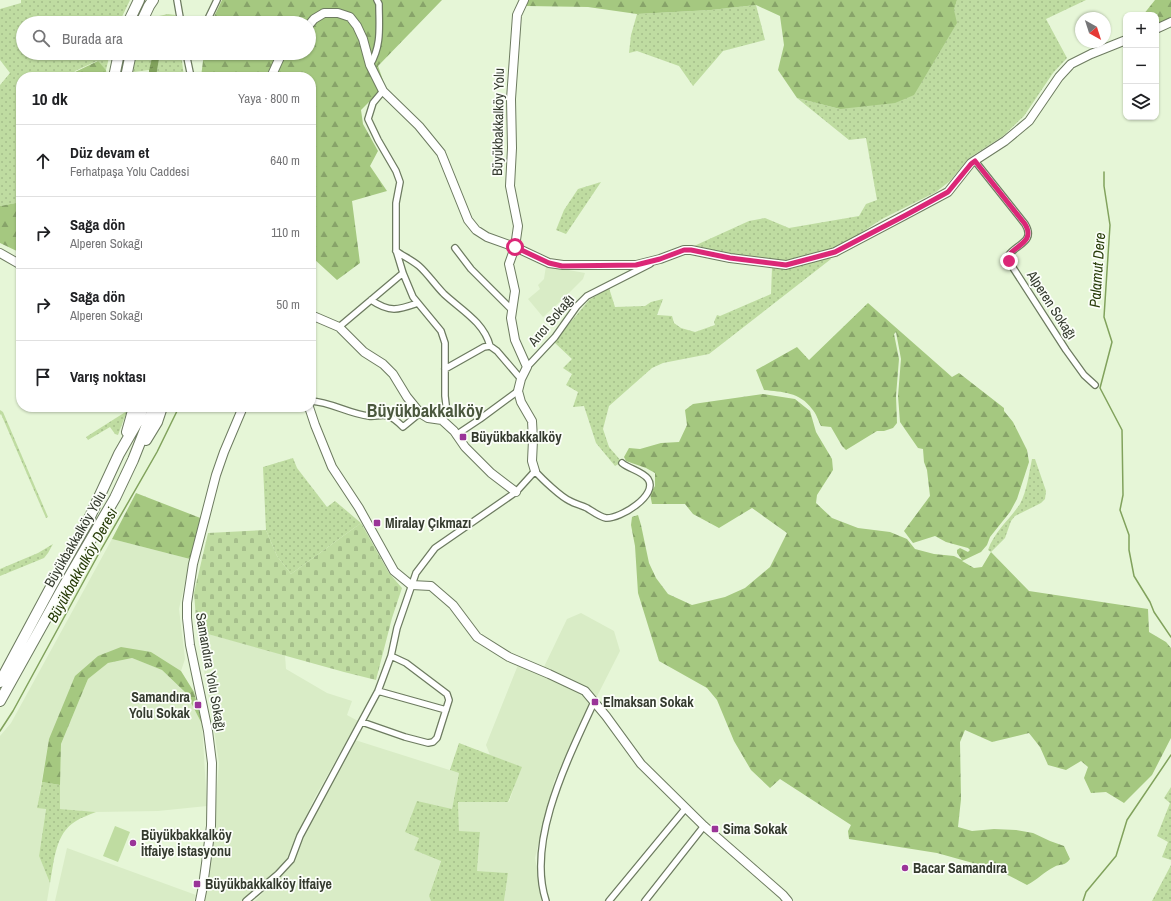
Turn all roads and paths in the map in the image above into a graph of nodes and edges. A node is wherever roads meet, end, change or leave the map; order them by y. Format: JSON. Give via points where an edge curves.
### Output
{"nodes":[{"id":1,"x":139,"y":0,"type":"edge"},
{"id":2,"x":153,"y":0,"type":"edge"},
{"id":3,"x":177,"y":0,"type":"edge"},
{"id":4,"x":217,"y":0,"type":"edge"},
{"id":5,"x":377,"y":0,"type":"edge"},
{"id":6,"x":524,"y":0,"type":"edge"},
{"id":7,"x":131,"y":16,"type":"edge"},
{"id":8,"x":144,"y":16,"type":"edge"},
{"id":9,"x":180,"y":16,"type":"edge"},
{"id":10,"x":209,"y":16,"type":"edge"},
{"id":11,"x":316,"y":18,"type":"edge"},
{"id":12,"x":1171,"y":22,"type":"edge"},
{"id":13,"x":1159,"y":27,"type":"edge"},
{"id":14,"x":1123,"y":41,"type":"edge"},
{"id":15,"x":118,"y":60,"type":"edge"},
{"id":16,"x":130,"y":60,"type":"edge"},
{"id":17,"x":187,"y":60,"type":"edge"},
{"id":18,"x":279,"y":60,"type":"edge"},
{"id":19,"x":370,"y":65,"type":"junction"},
{"id":20,"x":115,"y":72,"type":"edge"},
{"id":21,"x":127,"y":72,"type":"edge"},
{"id":22,"x":190,"y":72,"type":"edge"},
{"id":23,"x":273,"y":72,"type":"edge"},
{"id":24,"x":383,"y":91,"type":"junction"},
{"id":25,"x":975,"y":161,"type":"junction"},
{"id":26,"x":0,"y":247,"type":"edge"},
{"id":27,"x":515,"y":247,"type":"junction"},
{"id":28,"x":455,"y":248,"type":"dead end"},
{"id":29,"x":396,"y":250,"type":"junction"},
{"id":30,"x":0,"y":253,"type":"edge"},
{"id":31,"x":16,"y":256,"type":"edge"},
{"id":32,"x":660,"y":259,"type":"junction"},
{"id":33,"x":16,"y":262,"type":"edge"},
{"id":34,"x":403,"y":273,"type":"junction"},
{"id":35,"x":371,"y":300,"type":"junction"},
{"id":36,"x":418,"y":303,"type":"junction"},
{"id":37,"x":512,"y":310,"type":"junction"},
{"id":38,"x":316,"y":317,"type":"edge"},
{"id":39,"x":338,"y":327,"type":"junction"},
{"id":40,"x":490,"y":346,"type":"junction"},
{"id":41,"x":527,"y":367,"type":"junction"},
{"id":42,"x":445,"y":369,"type":"junction"},
{"id":43,"x":521,"y":379,"type":"junction"},
{"id":44,"x":1095,"y":385,"type":"dead end"},
{"id":45,"x":518,"y":390,"type":"junction"},
{"id":46,"x":316,"y":402,"type":"edge"},
{"id":47,"x":132,"y":412,"type":"edge"},
{"id":48,"x":141,"y":412,"type":"edge"},
{"id":49,"x":152,"y":412,"type":"edge"},
{"id":50,"x":160,"y":412,"type":"edge"},
{"id":51,"x":241,"y":412,"type":"edge"},
{"id":52,"x":311,"y":412,"type":"edge"},
{"id":53,"x":420,"y":414,"type":"junction"},
{"id":54,"x":442,"y":420,"type":"junction"},
{"id":55,"x":456,"y":435,"type":"junction"},
{"id":56,"x":119,"y":454,"type":"junction"},
{"id":57,"x":133,"y":460,"type":"junction"},
{"id":58,"x":622,"y":463,"type":"dead end"},
{"id":59,"x":535,"y":471,"type":"junction"},
{"id":60,"x":516,"y":492,"type":"junction"},
{"id":61,"x":411,"y":585,"type":"junction"},
{"id":62,"x":391,"y":656,"type":"junction"},
{"id":63,"x":0,"y":682,"type":"edge"},
{"id":64,"x":378,"y":691,"type":"junction"},
{"id":65,"x":0,"y":702,"type":"edge"},
{"id":66,"x":594,"y":702,"type":"junction"},
{"id":67,"x":446,"y":710,"type":"junction"},
{"id":68,"x":362,"y":722,"type":"junction"},
{"id":69,"x":685,"y":809,"type":"junction"},
{"id":70,"x":704,"y":826,"type":"junction"},
{"id":71,"x":200,"y":901,"type":"edge"},
{"id":72,"x":246,"y":901,"type":"edge"},
{"id":73,"x":546,"y":901,"type":"edge"},
{"id":74,"x":609,"y":901,"type":"edge"},
{"id":75,"x":645,"y":901,"type":"edge"},
{"id":76,"x":788,"y":901,"type":"edge"}],
"edges":[{"from":1,"to":7,"type":"highway"},
{"from":2,"to":8,"type":"highway"},
{"from":3,"to":9,"type":"street"},
{"from":4,"to":10,"type":"street"},
{"from":5,"to":19,"type":"street","via":[[380,34],[377,50]]},
{"from":6,"to":27,"type":"main road","name":"Büyükbakkalköy Yolu","via":[[517,15],[511,99],[510,186],[518,226]]},
{"from":11,"to":19,"type":"main road","via":[[338,12],[350,17],[363,39]]},
{"from":12,"to":13,"type":"main road"},
{"from":14,"to":25,"type":"main road","via":[[1071,64],[1029,121]]},
{"from":15,"to":20,"type":"highway"},
{"from":16,"to":21,"type":"highway"},
{"from":17,"to":22,"type":"street"},
{"from":18,"to":23,"type":"main road"},
{"from":19,"to":24,"type":"main road"},
{"from":24,"to":27,"type":"main road","via":[[419,126],[441,154],[468,220],[476,230],[487,237]]},
{"from":24,"to":29,"type":"street","via":[[373,103],[368,120],[400,182],[396,203]]},
{"from":25,"to":32,"type":"main road","via":[[948,192],[835,252],[786,265],[691,250]]},
{"from":25,"to":44,"type":"street","name":"Alperen Sokağı","via":[[1028,230],[1025,241],[1010,253],[1008,260],[1066,350],[1084,375]]},
{"from":26,"to":31,"type":"main road"},
{"from":27,"to":32,"type":"main road","via":[[549,263],[562,266],[636,265]]},
{"from":27,"to":37,"type":"main road","name":"Büyükbakkalköy Yolu","via":[[509,264],[515,291]]},
{"from":28,"to":37,"type":"street","via":[[471,270]]},
{"from":29,"to":34,"type":"street"},
{"from":29,"to":40,"type":"street","via":[[418,265],[443,293],[469,314],[481,328]]},
{"from":30,"to":33,"type":"main road"},
{"from":32,"to":41,"type":"street","name":"Arıcı Sokağı","via":[[587,296],[555,337]]},
{"from":34,"to":35,"type":"street"},
{"from":34,"to":36,"type":"street"},
{"from":35,"to":36,"type":"street","via":[[389,309]]},
{"from":35,"to":39,"type":"street"},
{"from":36,"to":42,"type":"street","via":[[441,331],[445,343]]},
{"from":37,"to":41,"type":"main road","name":"Büyükbakkalköy Yolu","via":[[515,340]]},
{"from":38,"to":39,"type":"main road"},
{"from":39,"to":53,"type":"main road","via":[[364,352],[383,364]]},
{"from":40,"to":42,"type":"street"},
{"from":40,"to":43,"type":"street"},
{"from":41,"to":43,"type":"main road"},
{"from":42,"to":54,"type":"street","via":[[447,413]]},
{"from":43,"to":45,"type":"main road"},
{"from":45,"to":55,"type":"street"},
{"from":45,"to":59,"type":"main road","via":[[521,402],[532,421],[532,461]]},
{"from":46,"to":53,"type":"street","via":[[363,415],[386,415],[404,427]]},
{"from":47,"to":56,"type":"highway"},
{"from":48,"to":56,"type":"highway","name":"Büyükbakkalköy Yolu"},
{"from":49,"to":57,"type":"highway","name":"Büyükbakkalköy Yolu"},
{"from":50,"to":57,"type":"highway","via":[[148,438]]},
{"from":51,"to":71,"type":"main road","name":"Samandıra Yolu Sokağı","via":[[216,475],[193,564],[187,603],[188,631],[212,763],[211,826]]},
{"from":52,"to":61,"type":"main road","via":[[332,467],[359,508],[394,571]]},
{"from":53,"to":54,"type":"main road"},
{"from":54,"to":55,"type":"main road"},
{"from":55,"to":60,"type":"main road","via":[[491,473]]},
{"from":56,"to":63,"type":"highway","name":"Büyükbakkalköy Yolu","via":[[88,521]]},
{"from":57,"to":65,"type":"highway","name":"Büyükbakkalköy Yolu","via":[[115,498]]},
{"from":58,"to":59,"type":"street","via":[[644,475],[649,481],[650,488],[636,506],[619,516],[605,518],[584,506],[568,501]]},
{"from":59,"to":60,"type":"street"},
{"from":60,"to":61,"type":"street","via":[[435,548],[416,573]]},
{"from":61,"to":62,"type":"street"},
{"from":61,"to":66,"type":"main road","via":[[431,586],[453,605],[477,637],[509,657],[585,691]]},
{"from":62,"to":64,"type":"street"},
{"from":62,"to":67,"type":"street","via":[[406,663],[446,692],[449,700]]},
{"from":64,"to":67,"type":"street"},
{"from":64,"to":68,"type":"street"},
{"from":66,"to":69,"type":"main road","via":[[640,764]]},
{"from":66,"to":73,"type":"street","via":[[563,771],[548,817],[541,863]]},
{"from":67,"to":68,"type":"street","via":[[437,738],[431,743]]},
{"from":68,"to":72,"type":"street","via":[[300,836],[291,860]]},
{"from":69,"to":70,"type":"main road"},
{"from":69,"to":74,"type":"street"},
{"from":70,"to":75,"type":"street"},
{"from":70,"to":76,"type":"main road"}]}
